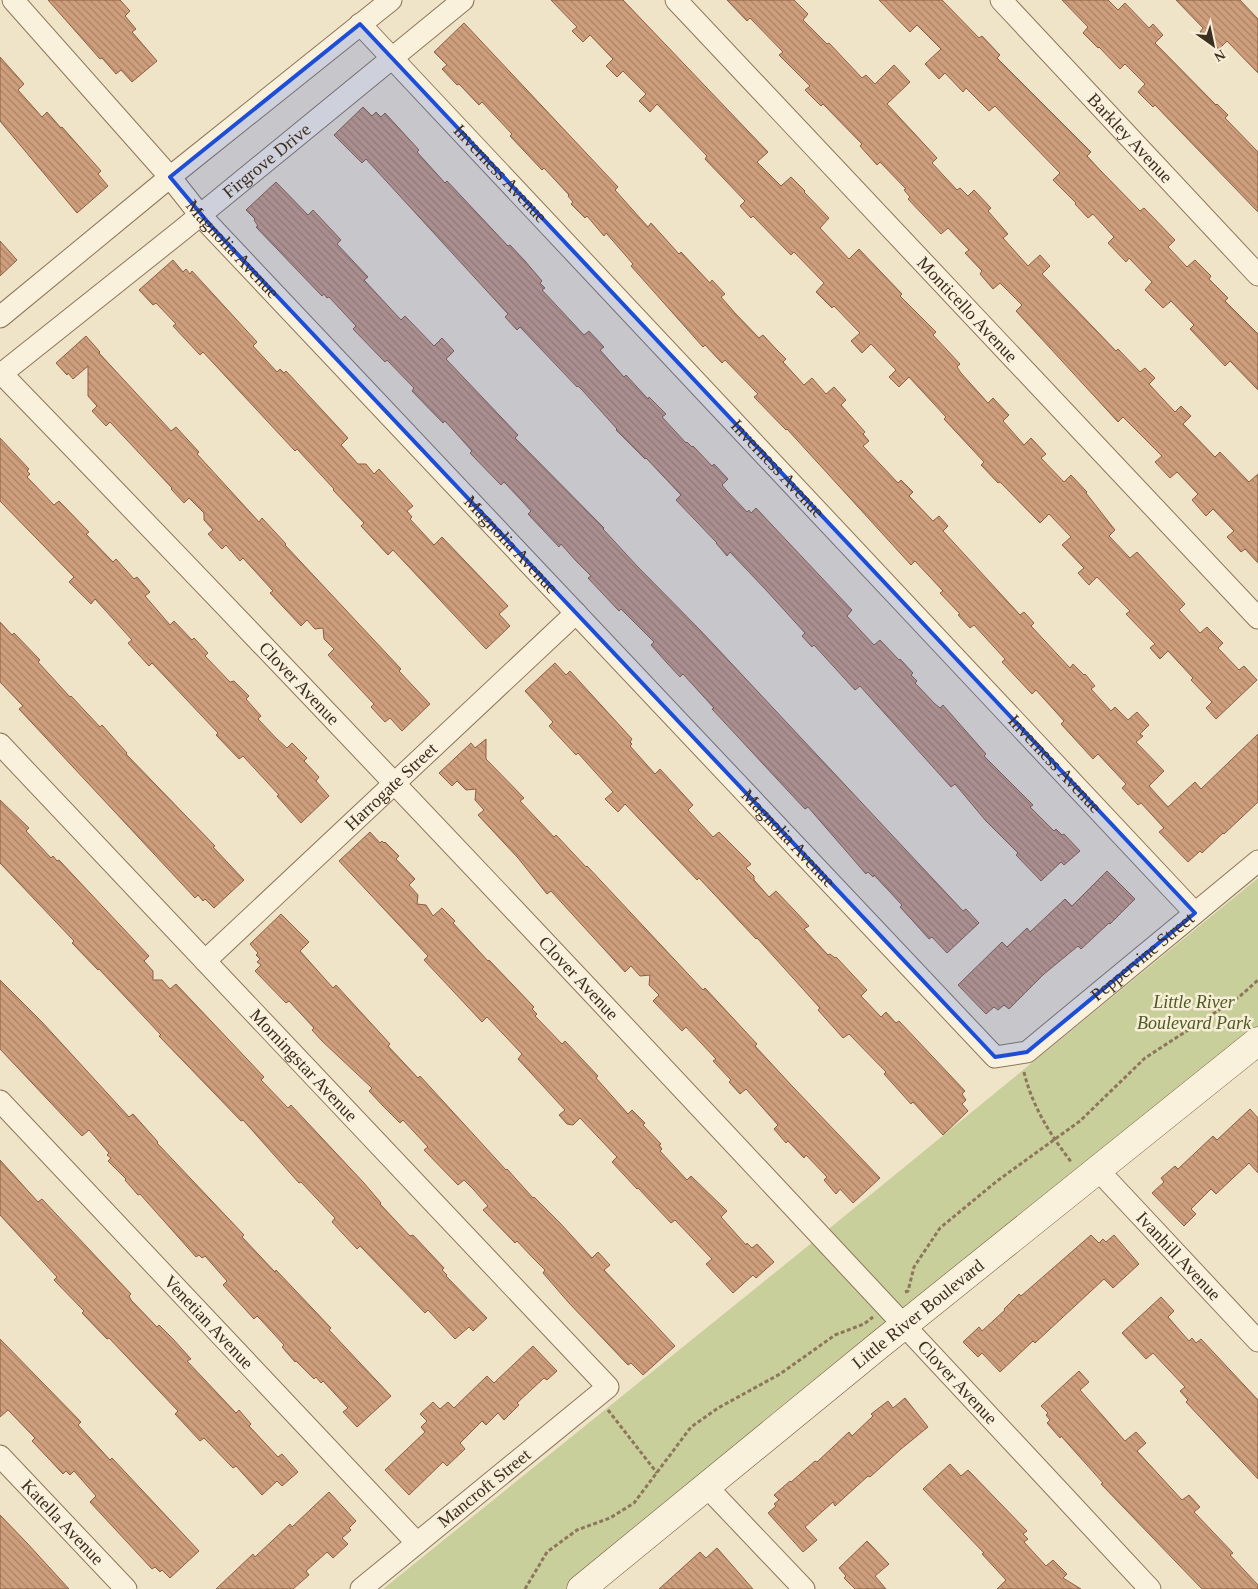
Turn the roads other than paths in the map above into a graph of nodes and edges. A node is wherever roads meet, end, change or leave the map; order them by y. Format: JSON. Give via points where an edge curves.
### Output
{"nodes":[{"id":1,"x":13,"y":0,"type":"edge"},
{"id":2,"x":391,"y":0,"type":"edge"},
{"id":3,"x":463,"y":0,"type":"edge"},
{"id":4,"x":676,"y":0,"type":"edge"},
{"id":5,"x":1002,"y":0,"type":"edge"},
{"id":6,"x":360,"y":24,"type":"junction"},
{"id":7,"x":392,"y":57,"type":"junction"},
{"id":8,"x":170,"y":177,"type":"junction"},
{"id":9,"x":200,"y":215,"type":"junction"},
{"id":10,"x":1258,"y":275,"type":"edge"},
{"id":11,"x":0,"y":317,"type":"edge"},
{"id":12,"x":1,"y":373,"type":"edge"},
{"id":13,"x":576,"y":613,"type":"junction"},
{"id":14,"x":1258,"y":618,"type":"edge"},
{"id":15,"x":0,"y":744,"type":"edge"},
{"id":16,"x":394,"y":783,"type":"junction"},
{"id":17,"x":1258,"y":861,"type":"edge"},
{"id":18,"x":1195,"y":913,"type":"junction"},
{"id":19,"x":206,"y":961,"type":"junction"},
{"id":20,"x":1258,"y":1042,"type":"edge"},
{"id":21,"x":1027,"y":1052,"type":"joint"},
{"id":22,"x":0,"y":1101,"type":"edge"},
{"id":23,"x":1087,"y":1169,"type":"junction"},
{"id":24,"x":904,"y":1325,"type":"junction"},
{"id":25,"x":1258,"y":1341,"type":"edge"},
{"id":26,"x":608,"y":1387,"type":"joint"},
{"id":27,"x":0,"y":1456,"type":"edge"},
{"id":28,"x":707,"y":1486,"type":"junction"},
{"id":29,"x":417,"y":1543,"type":"junction"},
{"id":30,"x":126,"y":1589,"type":"edge"},
{"id":31,"x":361,"y":1589,"type":"edge"},
{"id":32,"x":580,"y":1589,"type":"edge"},
{"id":33,"x":804,"y":1589,"type":"edge"},
{"id":34,"x":1150,"y":1589,"type":"edge"}],
"edges":[{"from":1,"to":8,"type":"street","name":"Magnolia Avenue"},
{"from":2,"to":6,"type":"street"},
{"from":3,"to":7,"type":"street","name":"Firgrove Drive"},
{"from":4,"to":14,"type":"street","name":"Monticello Avenue"},
{"from":5,"to":10,"type":"street","name":"Barkley Avenue"},
{"from":6,"to":7,"type":"street","name":"Inverness Avenue"},
{"from":6,"to":8,"type":"street"},
{"from":7,"to":9,"type":"street","name":"Firgrove Drive"},
{"from":7,"to":18,"type":"street","name":"Inverness Avenue"},
{"from":8,"to":9,"type":"street","name":"Magnolia Avenue"},
{"from":8,"to":11,"type":"street"},
{"from":9,"to":12,"type":"street","name":"Firgrove Drive"},
{"from":9,"to":13,"type":"street","name":"Magnolia Avenue"},
{"from":12,"to":16,"type":"street","name":"Clover Avenue"},
{"from":13,"to":16,"type":"street","name":"Harrogate Street"},
{"from":13,"to":21,"type":"street","name":"Magnolia Avenue","via":[[995,1057]]},
{"from":15,"to":19,"type":"street","name":"Morningstar Avenue"},
{"from":16,"to":19,"type":"street","name":"Harrogate Street"},
{"from":16,"to":24,"type":"street","name":"Clover Avenue"},
{"from":17,"to":18,"type":"street","name":"Peppervine Street"},
{"from":18,"to":21,"type":"street","name":"Peppervine Street"},
{"from":19,"to":26,"type":"street","name":"Morningstar Avenue"},
{"from":20,"to":23,"type":"street","name":"Little River Boulevard"},
{"from":22,"to":29,"type":"street","name":"Venetian Avenue"},
{"from":23,"to":24,"type":"street","name":"Little River Boulevard"},
{"from":23,"to":25,"type":"street","name":"Ivanhill Avenue"},
{"from":24,"to":28,"type":"street","name":"Little River Boulevard"},
{"from":24,"to":34,"type":"street","name":"Clover Avenue"},
{"from":26,"to":29,"type":"street","name":"Mancroft Street"},
{"from":27,"to":30,"type":"street","name":"Katella Avenue"},
{"from":28,"to":32,"type":"street","name":"Little River Boulevard"},
{"from":28,"to":33,"type":"street"},
{"from":29,"to":31,"type":"street","name":"Mancroft Street"}]}
